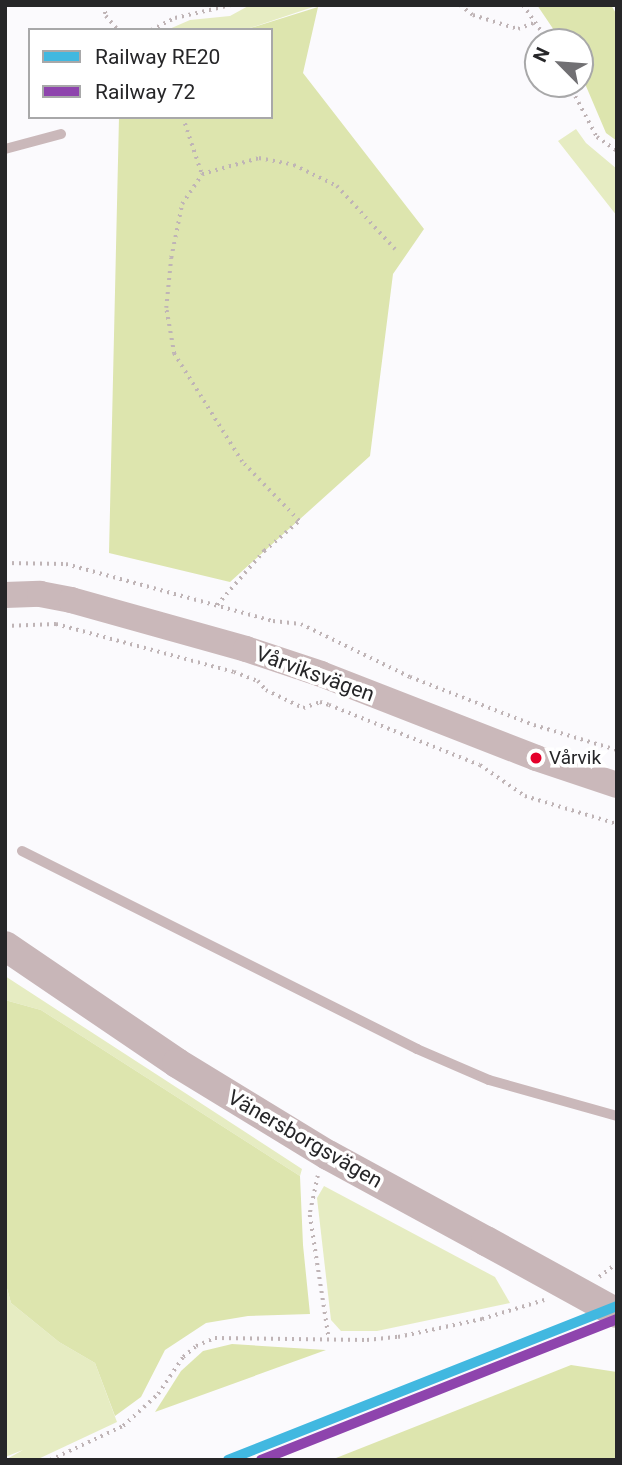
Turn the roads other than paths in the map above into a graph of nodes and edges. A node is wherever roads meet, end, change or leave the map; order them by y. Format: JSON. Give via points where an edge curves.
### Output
{"nodes":[{"id":1,"x":61,"y":134,"type":"dead end"},
{"id":2,"x":5,"y":149,"type":"edge"},
{"id":3,"x":5,"y":595,"type":"edge"},
{"id":4,"x":617,"y":785,"type":"edge"},
{"id":5,"x":22,"y":851,"type":"dead end"},
{"id":6,"x":5,"y":946,"type":"edge"},
{"id":7,"x":617,"y":1116,"type":"edge"},
{"id":8,"x":617,"y":1313,"type":"edge"}],
"edges":[{"from":1,"to":2,"type":"lane"},
{"from":3,"to":4,"type":"street","name":"Vårviksvägen","via":[[40,594],[71,600],[246,649]]},
{"from":5,"to":7,"type":"lane","via":[[417,1049],[489,1080]]},
{"from":6,"to":8,"type":"main road","name":"Vänersborgsvägen","bridge":true,"via":[[177,1063],[328,1155]]}]}
